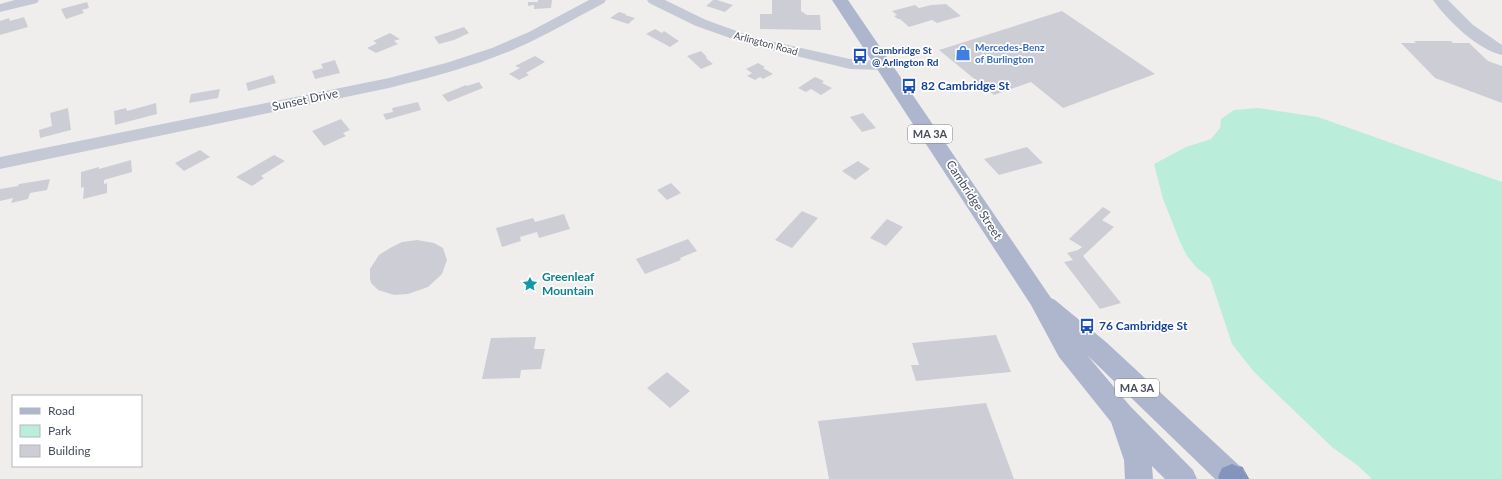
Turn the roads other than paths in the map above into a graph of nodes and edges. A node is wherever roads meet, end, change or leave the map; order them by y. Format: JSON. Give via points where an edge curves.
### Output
{"nodes":[{"id":1,"x":32,"y":0,"type":"edge"},
{"id":2,"x":599,"y":0,"type":"edge"},
{"id":3,"x":654,"y":0,"type":"edge"},
{"id":4,"x":840,"y":0,"type":"edge"},
{"id":5,"x":1440,"y":0,"type":"edge"},
{"id":6,"x":0,"y":8,"type":"edge"},
{"id":7,"x":1502,"y":51,"type":"edge"},
{"id":8,"x":883,"y":65,"type":"junction"},
{"id":9,"x":0,"y":163,"type":"edge"},
{"id":10,"x":1041,"y":301,"type":"junction"},
{"id":11,"x":1121,"y":414,"type":"junction"},
{"id":12,"x":1233,"y":478,"type":"edge"},
{"id":13,"x":1139,"y":479,"type":"edge"},
{"id":14,"x":1183,"y":479,"type":"edge"}],
"edges":[{"from":1,"to":6,"type":"street"},
{"from":2,"to":9,"type":"street","name":"Sunset Drive","via":[[512,45],[439,70],[389,83]]},
{"from":3,"to":8,"type":"street","name":"Arlington Road","via":[[701,23],[752,40],[848,64]]},
{"from":4,"to":8,"type":"main road","name":"Cambridge Street","number":"MA 3A"},
{"from":5,"to":7,"type":"street","via":[[1471,32]]},
{"from":8,"to":10,"type":"main road","name":"Cambridge Street","number":"MA 3A"},
{"from":10,"to":11,"type":"main road","name":"Cambridge Street","number":"MA 3A","via":[[1068,350]]},
{"from":10,"to":12,"type":"main road","name":"Cambridge Street","number":"MA 3A","via":[[1097,349]]},
{"from":11,"to":13,"type":"main road","via":[[1138,460]]},
{"from":11,"to":14,"type":"main road","name":"Cambridge Street","number":"MA 3A"}]}
